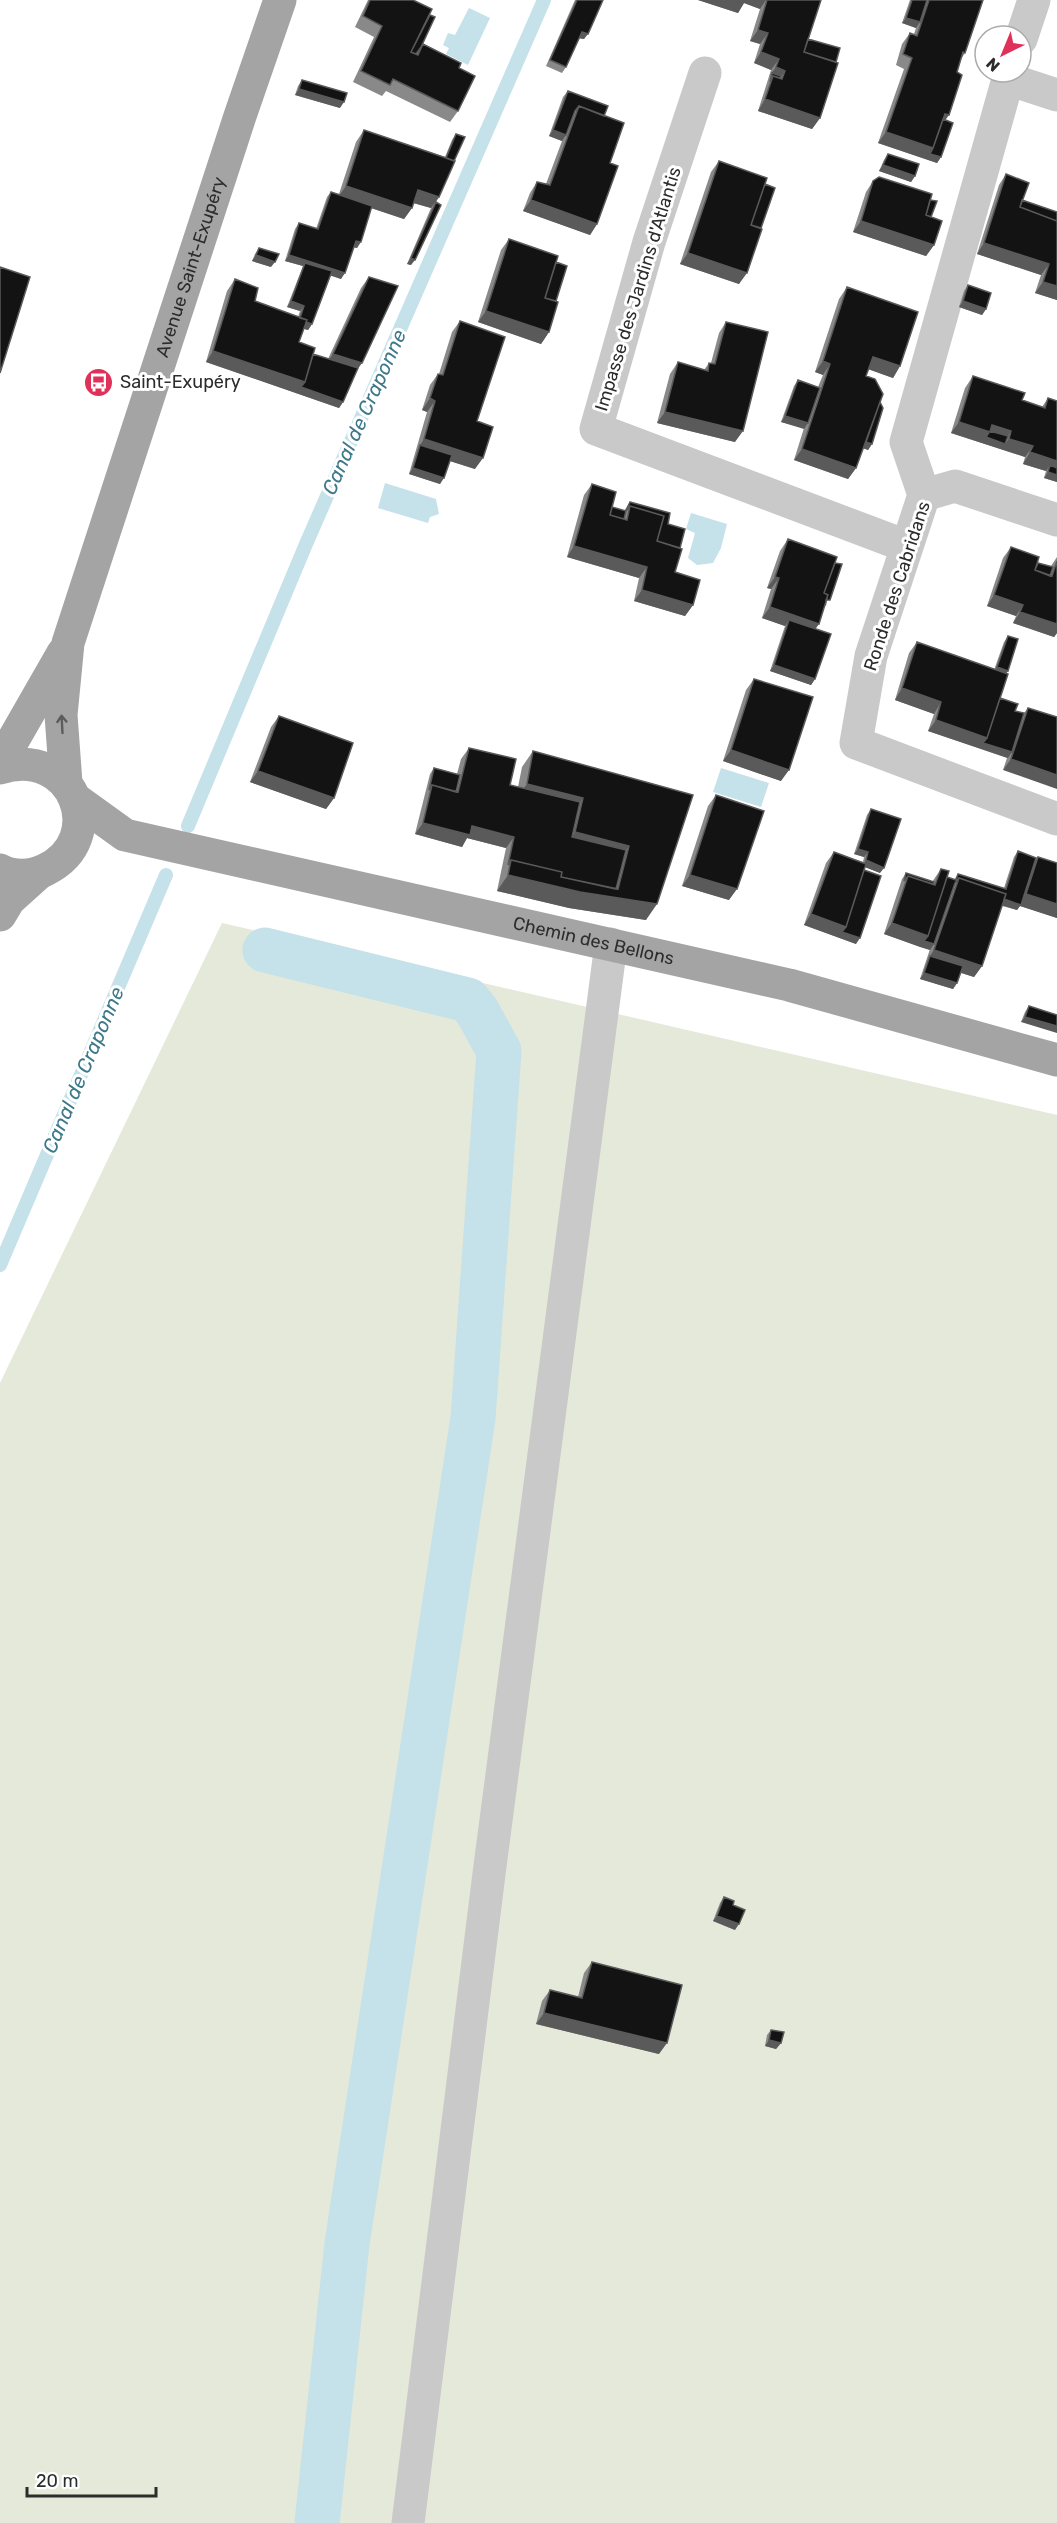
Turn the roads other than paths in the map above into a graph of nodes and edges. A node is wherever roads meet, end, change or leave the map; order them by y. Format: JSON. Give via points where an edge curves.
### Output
{"nodes":[{"id":1,"x":280,"y":0,"type":"edge"},
{"id":2,"x":1034,"y":0,"type":"edge"},
{"id":3,"x":1026,"y":24,"type":"edge"},
{"id":4,"x":705,"y":74,"type":"dead end"},
{"id":5,"x":1007,"y":84,"type":"edge"},
{"id":6,"x":1029,"y":84,"type":"edge"},
{"id":7,"x":1057,"y":95,"type":"edge"},
{"id":8,"x":924,"y":495,"type":"junction"},
{"id":9,"x":1057,"y":520,"type":"edge"},
{"id":10,"x":906,"y":546,"type":"junction"},
{"id":11,"x":68,"y":643,"type":"junction"},
{"id":12,"x":0,"y":766,"type":"edge"},
{"id":13,"x":70,"y":791,"type":"junction"},
{"id":14,"x":1057,"y":819,"type":"edge"},
{"id":15,"x":125,"y":835,"type":"junction"},
{"id":16,"x":68,"y":852,"type":"junction"},
{"id":17,"x":0,"y":870,"type":"edge"},
{"id":18,"x":39,"y":873,"type":"junction"},
{"id":19,"x":0,"y":915,"type":"edge"},
{"id":20,"x":611,"y":944,"type":"junction"},
{"id":21,"x":1057,"y":1060,"type":"edge"},
{"id":22,"x":408,"y":2523,"type":"edge"}],
"edges":[{"from":1,"to":11,"type":"main road","name":"Avenue Saint-Exupéry"},
{"from":2,"to":3,"type":"street"},
{"from":4,"to":10,"type":"street","name":"Impasse des Jardins d'Atlantis","via":[[649,242],[596,429]]},
{"from":5,"to":8,"type":"street","via":[[906,442]]},
{"from":6,"to":7,"type":"street"},
{"from":8,"to":9,"type":"street","name":"Ronde des Cabridans","via":[[955,486]]},
{"from":8,"to":10,"type":"street","name":"Ronde des Cabridans"},
{"from":10,"to":14,"type":"street","name":"Ronde des Cabridans","via":[[872,656],[856,743]]},
{"from":11,"to":12,"type":"main road"},
{"from":13,"to":11,"type":"main road","name":"Avenue Saint-Exupéry","one_way":true,"via":[[61,715]]},
{"from":12,"to":13,"type":"main road","via":[[34,764],[52,771]]},
{"from":13,"to":15,"type":"main road","name":"Chemin des Bellons"},
{"from":13,"to":16,"type":"main road","name":"Avenue Saint-Exupéry","via":[[79,818]]},
{"from":15,"to":16,"type":"main road","name":"Chemin des Bellons"},
{"from":15,"to":20,"type":"main road","name":"Chemin des Bellons"},
{"from":16,"to":18,"type":"main road"},
{"from":17,"to":18,"type":"main road","via":[[21,875]]},
{"from":18,"to":19,"type":"main road","via":[[9,900]]},
{"from":20,"to":21,"type":"main road","name":"Chemin des Bellons","via":[[789,985]]},
{"from":20,"to":22,"type":"street"}]}
